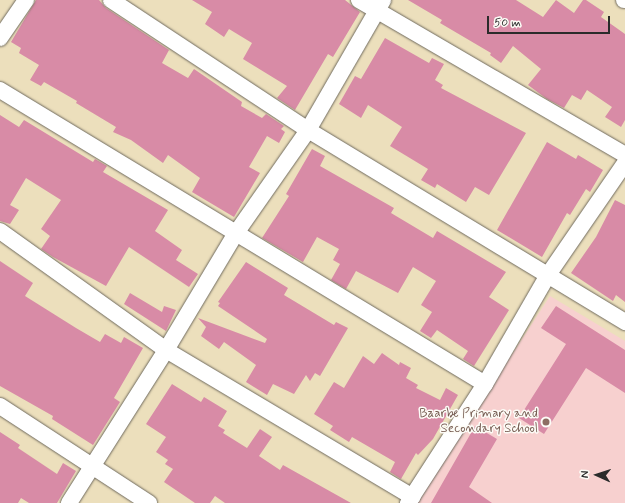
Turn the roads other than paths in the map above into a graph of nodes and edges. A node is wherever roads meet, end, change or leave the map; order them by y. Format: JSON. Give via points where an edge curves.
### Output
{"nodes":[{"id":1,"x":26,"y":0,"type":"edge"},
{"id":2,"x":111,"y":0,"type":"edge"},
{"id":3,"x":359,"y":0,"type":"edge"},
{"id":4,"x":379,"y":6,"type":"edge"},
{"id":5,"x":0,"y":38,"type":"edge"},
{"id":6,"x":0,"y":90,"type":"edge"},
{"id":7,"x":308,"y":130,"type":"junction"},
{"id":8,"x":625,"y":155,"type":"edge"},
{"id":9,"x":625,"y":162,"type":"edge"},
{"id":10,"x":0,"y":231,"type":"edge"},
{"id":11,"x":236,"y":232,"type":"junction"},
{"id":12,"x":548,"y":275,"type":"junction"},
{"id":13,"x":625,"y":322,"type":"edge"},
{"id":14,"x":166,"y":350,"type":"junction"},
{"id":15,"x":485,"y":384,"type":"junction"},
{"id":16,"x":0,"y":406,"type":"edge"},
{"id":17,"x":92,"y":467,"type":"junction"},
{"id":18,"x":411,"y":500,"type":"edge"},
{"id":19,"x":69,"y":503,"type":"edge"},
{"id":20,"x":149,"y":503,"type":"edge"}],
"edges":[{"from":1,"to":5,"type":"street"},
{"from":2,"to":7,"type":"street"},
{"from":3,"to":4,"type":"street"},
{"from":4,"to":7,"type":"street"},
{"from":4,"to":8,"type":"street"},
{"from":6,"to":11,"type":"street"},
{"from":7,"to":11,"type":"street"},
{"from":7,"to":12,"type":"street"},
{"from":9,"to":12,"type":"street"},
{"from":10,"to":14,"type":"street"},
{"from":11,"to":14,"type":"street"},
{"from":11,"to":15,"type":"street"},
{"from":12,"to":13,"type":"street"},
{"from":12,"to":15,"type":"street"},
{"from":14,"to":17,"type":"street"},
{"from":14,"to":18,"type":"street"},
{"from":15,"to":18,"type":"street"},
{"from":16,"to":17,"type":"street"},
{"from":17,"to":19,"type":"street"},
{"from":17,"to":20,"type":"street"}]}
